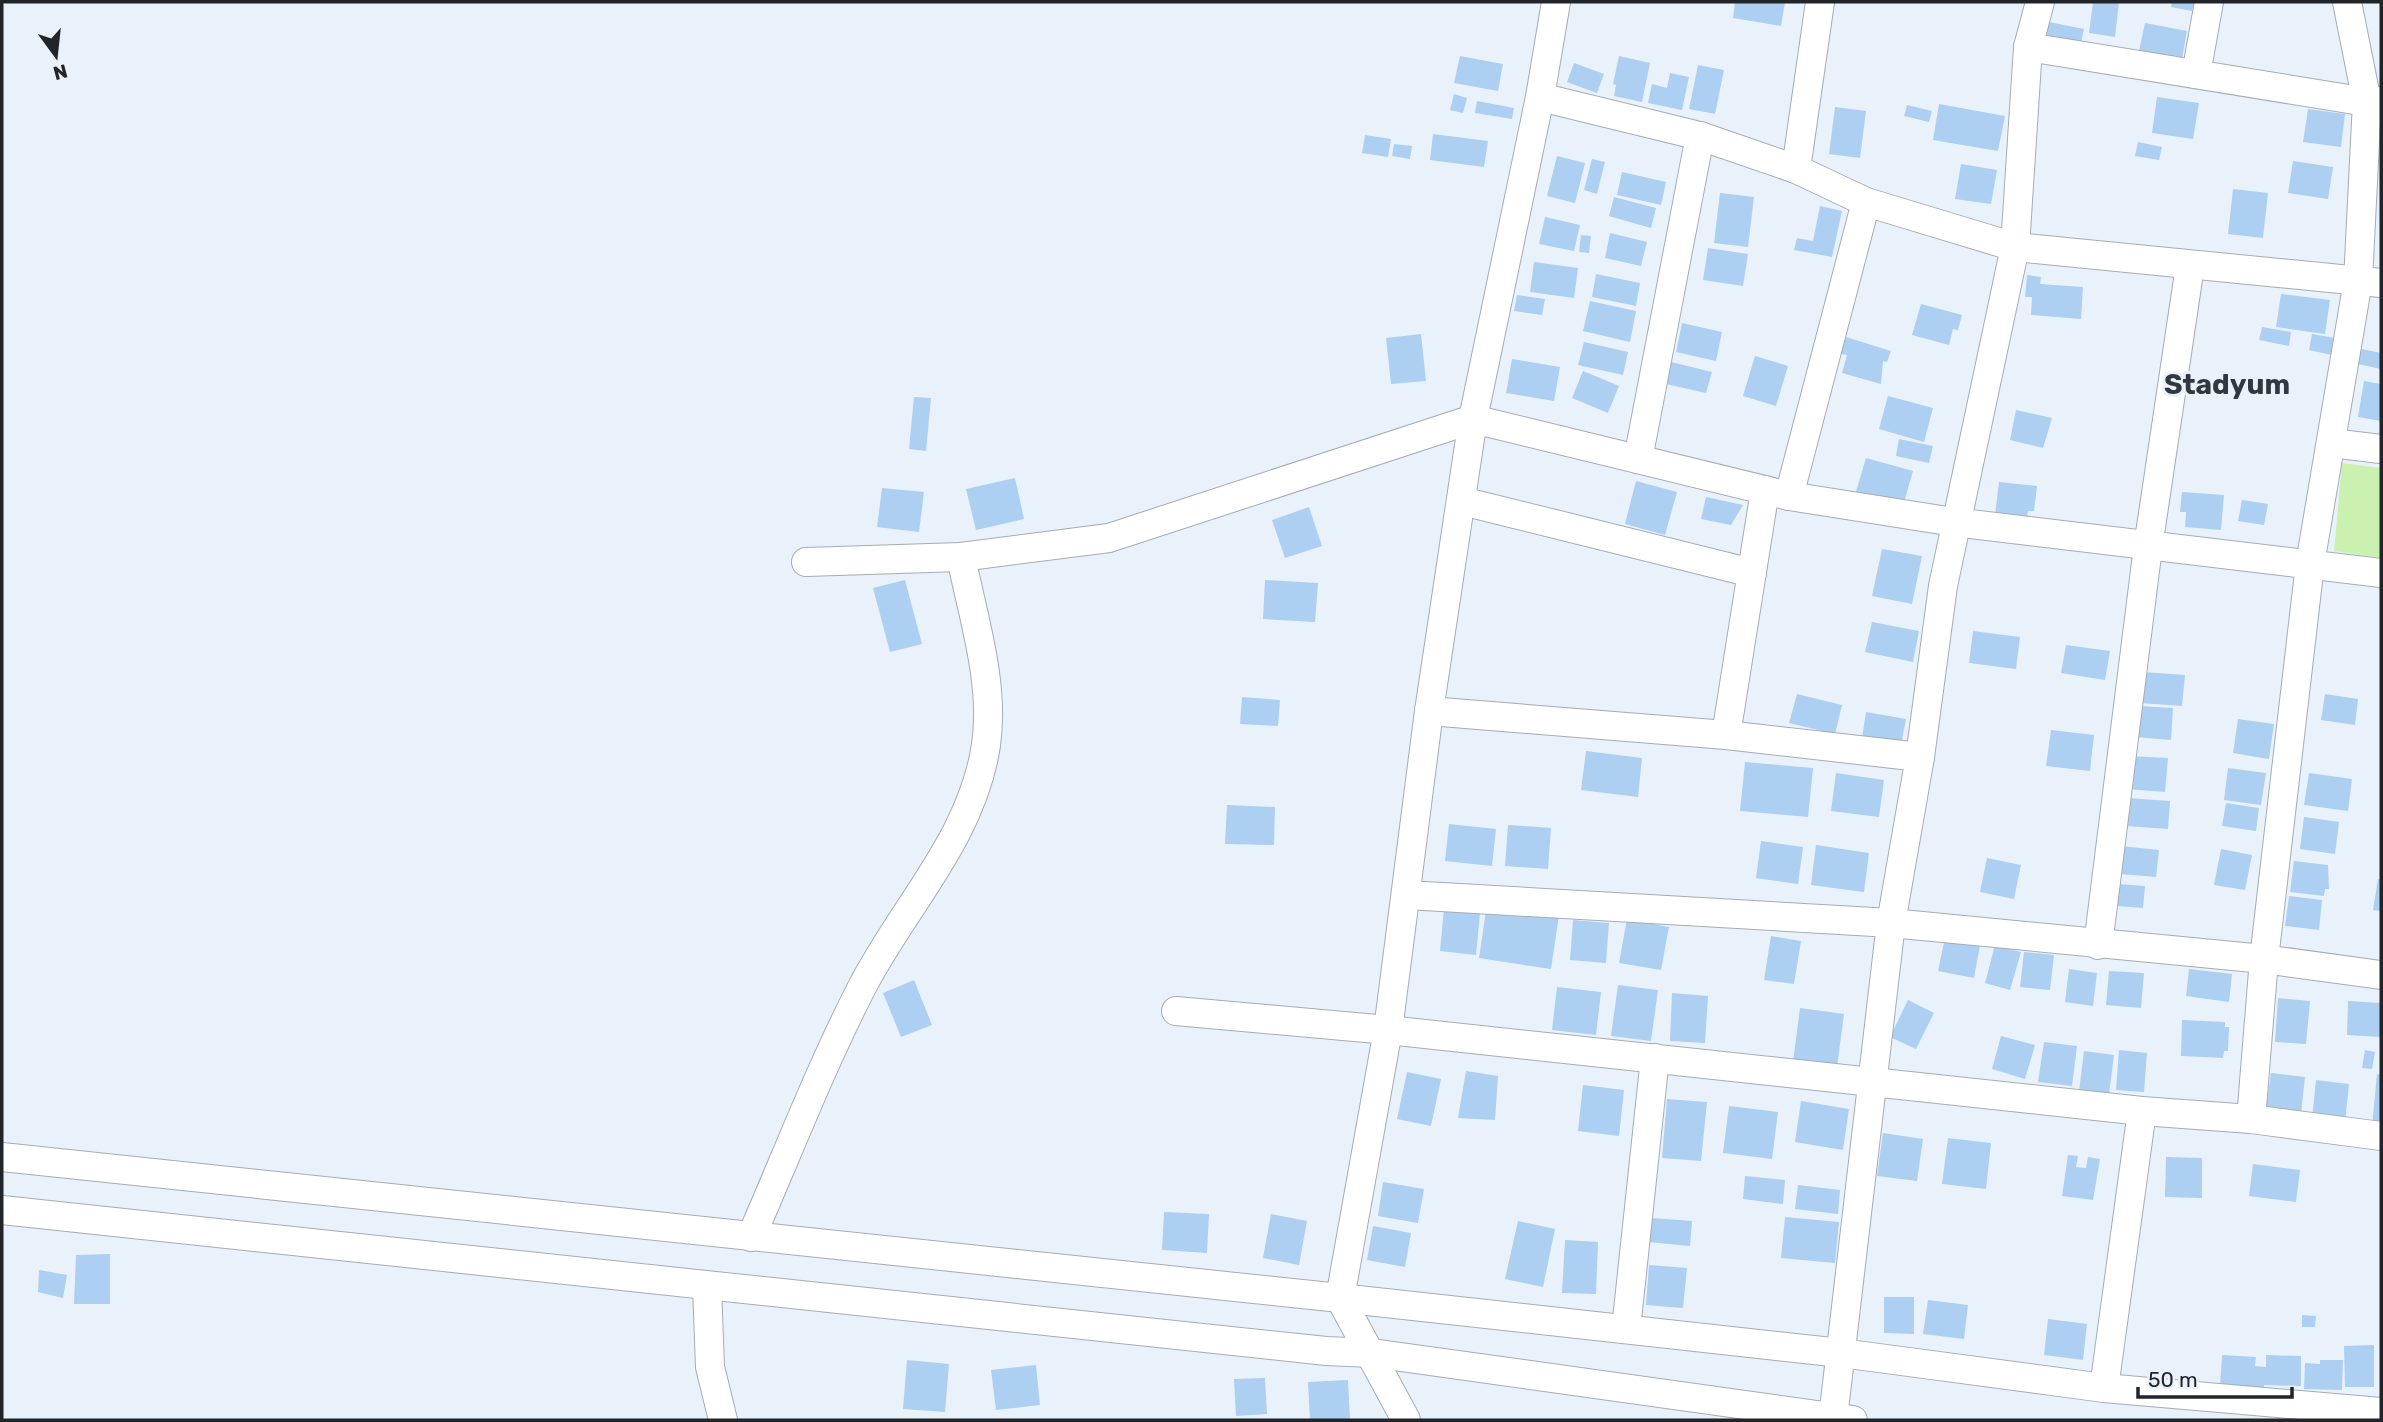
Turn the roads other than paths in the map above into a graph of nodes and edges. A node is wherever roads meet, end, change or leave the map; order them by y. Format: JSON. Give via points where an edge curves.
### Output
{"nodes":[{"id":1,"x":1556,"y":2,"type":"edge"},
{"id":2,"x":1820,"y":2,"type":"edge"},
{"id":3,"x":2040,"y":2,"type":"edge"},
{"id":4,"x":2209,"y":2,"type":"edge"},
{"id":5,"x":2347,"y":2,"type":"edge"},
{"id":6,"x":2028,"y":47,"type":"junction"},
{"id":7,"x":2196,"y":74,"type":"junction"},
{"id":8,"x":1540,"y":97,"type":"junction"},
{"id":9,"x":2374,"y":101,"type":"edge"},
{"id":10,"x":1700,"y":136,"type":"junction"},
{"id":11,"x":1796,"y":169,"type":"junction"},
{"id":12,"x":1866,"y":202,"type":"junction"},
{"id":13,"x":2015,"y":247,"type":"junction"},
{"id":14,"x":2190,"y":266,"type":"junction"},
{"id":15,"x":2370,"y":282,"type":"edge"},
{"id":16,"x":1473,"y":419,"type":"junction"},
{"id":17,"x":2331,"y":443,"type":"junction"},
{"id":18,"x":2381,"y":449,"type":"edge"},
{"id":19,"x":1638,"y":459,"type":"junction"},
{"id":20,"x":1777,"y":493,"type":"junction"},
{"id":21,"x":1462,"y":500,"type":"junction"},
{"id":22,"x":1954,"y":522,"type":"junction"},
{"id":23,"x":2148,"y":547,"type":"junction"},
{"id":24,"x":961,"y":557,"type":"junction"},
{"id":25,"x":806,"y":562,"type":"dead end"},
{"id":26,"x":2311,"y":564,"type":"junction"},
{"id":27,"x":1752,"y":573,"type":"junction"},
{"id":28,"x":2381,"y":573,"type":"edge"},
{"id":29,"x":1429,"y":712,"type":"junction"},
{"id":30,"x":1726,"y":735,"type":"junction"},
{"id":31,"x":1920,"y":757,"type":"junction"},
{"id":32,"x":1407,"y":895,"type":"junction"},
{"id":33,"x":1891,"y":923,"type":"junction"},
{"id":34,"x":2098,"y":945,"type":"junction"},
{"id":35,"x":2264,"y":960,"type":"junction"},
{"id":36,"x":2381,"y":975,"type":"edge"},
{"id":37,"x":1176,"y":1011,"type":"dead end"},
{"id":38,"x":1388,"y":1030,"type":"junction"},
{"id":39,"x":1655,"y":1058,"type":"junction"},
{"id":40,"x":1874,"y":1082,"type":"junction"},
{"id":41,"x":2142,"y":1111,"type":"junction"},
{"id":42,"x":2251,"y":1119,"type":"junction"},
{"id":43,"x":2381,"y":1136,"type":"edge"},
{"id":44,"x":2,"y":1157,"type":"edge"},
{"id":45,"x":2,"y":1210,"type":"edge"},
{"id":46,"x":751,"y":1237,"type":"junction"},
{"id":47,"x":707,"y":1286,"type":"junction"},
{"id":48,"x":1340,"y":1298,"type":"junction"},
{"id":49,"x":1626,"y":1329,"type":"junction"},
{"id":50,"x":1372,"y":1353,"type":"junction"},
{"id":51,"x":1841,"y":1353,"type":"junction"},
{"id":52,"x":2104,"y":1388,"type":"junction"},
{"id":53,"x":2381,"y":1412,"type":"edge"},
{"id":54,"x":1786,"y":1416,"type":"edge"},
{"id":55,"x":1843,"y":1419,"type":"edge"},
{"id":56,"x":723,"y":1420,"type":"edge"},
{"id":57,"x":1406,"y":1420,"type":"edge"}],
"edges":[{"from":1,"to":8,"type":"street"},
{"from":2,"to":11,"type":"street"},
{"from":3,"to":6,"type":"street"},
{"from":4,"to":7,"type":"street"},
{"from":5,"to":9,"type":"street"},
{"from":6,"to":7,"type":"street"},
{"from":6,"to":13,"type":"street"},
{"from":7,"to":9,"type":"street"},
{"from":8,"to":10,"type":"street"},
{"from":8,"to":16,"type":"street"},
{"from":9,"to":15,"type":"street"},
{"from":10,"to":11,"type":"street"},
{"from":10,"to":19,"type":"street"},
{"from":11,"to":12,"type":"street"},
{"from":12,"to":13,"type":"street"},
{"from":12,"to":20,"type":"street"},
{"from":13,"to":14,"type":"street"},
{"from":13,"to":22,"type":"street"},
{"from":14,"to":15,"type":"street"},
{"from":14,"to":23,"type":"street"},
{"from":15,"to":17,"type":"street"},
{"from":16,"to":19,"type":"street"},
{"from":16,"to":21,"type":"street"},
{"from":16,"to":24,"type":"street","via":[[1109,538]]},
{"from":17,"to":18,"type":"street"},
{"from":17,"to":26,"type":"street"},
{"from":19,"to":20,"type":"street"},
{"from":20,"to":22,"type":"street"},
{"from":20,"to":27,"type":"street"},
{"from":21,"to":27,"type":"street"},
{"from":21,"to":29,"type":"street"},
{"from":22,"to":23,"type":"street"},
{"from":22,"to":31,"type":"street"},
{"from":23,"to":26,"type":"street"},
{"from":23,"to":34,"type":"street"},
{"from":24,"to":25,"type":"street"},
{"from":24,"to":46,"type":"street","via":[[988,694],[986,748],[978,777],[934,875],[862,987]]},
{"from":26,"to":28,"type":"street"},
{"from":26,"to":35,"type":"street"},
{"from":27,"to":30,"type":"street"},
{"from":29,"to":30,"type":"street"},
{"from":29,"to":32,"type":"street"},
{"from":30,"to":31,"type":"street"},
{"from":31,"to":33,"type":"street"},
{"from":32,"to":33,"type":"street"},
{"from":32,"to":38,"type":"street"},
{"from":33,"to":34,"type":"street"},
{"from":33,"to":40,"type":"street"},
{"from":34,"to":35,"type":"street"},
{"from":35,"to":36,"type":"street"},
{"from":35,"to":42,"type":"street"},
{"from":37,"to":38,"type":"street"},
{"from":38,"to":39,"type":"street"},
{"from":38,"to":48,"type":"street"},
{"from":39,"to":40,"type":"street"},
{"from":39,"to":49,"type":"street"},
{"from":40,"to":41,"type":"street"},
{"from":40,"to":51,"type":"street"},
{"from":41,"to":42,"type":"street"},
{"from":41,"to":52,"type":"street"},
{"from":42,"to":43,"type":"street"},
{"from":44,"to":46,"type":"street"},
{"from":45,"to":47,"type":"street"},
{"from":46,"to":48,"type":"street"},
{"from":47,"to":50,"type":"street"},
{"from":47,"to":56,"type":"street","via":[[710,1367]]},
{"from":48,"to":49,"type":"street"},
{"from":48,"to":50,"type":"street"},
{"from":49,"to":51,"type":"street"},
{"from":50,"to":54,"type":"street"},
{"from":50,"to":57,"type":"street"},
{"from":51,"to":52,"type":"street"},
{"from":51,"to":55,"type":"street"},
{"from":52,"to":53,"type":"street"},
{"from":54,"to":55,"type":"street"}]}
